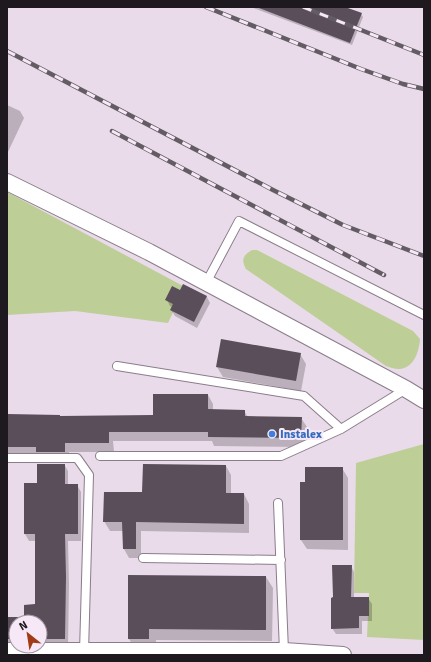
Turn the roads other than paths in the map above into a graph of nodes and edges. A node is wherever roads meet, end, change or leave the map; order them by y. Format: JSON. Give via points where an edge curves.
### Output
{"nodes":[{"id":1,"x":7,"y":182,"type":"edge"},
{"id":2,"x":206,"y":283,"type":"junction"},
{"id":3,"x":424,"y":315,"type":"edge"},
{"id":4,"x":117,"y":366,"type":"dead end"},
{"id":5,"x":406,"y":389,"type":"junction"},
{"id":6,"x":424,"y":400,"type":"edge"},
{"id":7,"x":341,"y":429,"type":"junction"},
{"id":8,"x":100,"y":456,"type":"dead end"},
{"id":9,"x":7,"y":458,"type":"edge"},
{"id":10,"x":278,"y":503,"type":"dead end"},
{"id":11,"x":143,"y":558,"type":"dead end"},
{"id":12,"x":281,"y":560,"type":"junction"},
{"id":13,"x":7,"y":651,"type":"edge"},
{"id":14,"x":284,"y":651,"type":"junction"},
{"id":15,"x":84,"y":653,"type":"edge"},
{"id":16,"x":343,"y":655,"type":"edge"}],
"edges":[{"from":1,"to":2,"type":"street","via":[[150,252]]},
{"from":2,"to":3,"type":"lane","via":[[240,221]]},
{"from":2,"to":5,"type":"street"},
{"from":4,"to":7,"type":"lane","via":[[304,396]]},
{"from":5,"to":6,"type":"street"},
{"from":5,"to":7,"type":"lane"},
{"from":7,"to":8,"type":"lane","via":[[281,456]]},
{"from":9,"to":15,"type":"lane","via":[[76,458],[89,475]]},
{"from":10,"to":12,"type":"lane"},
{"from":11,"to":12,"type":"lane"},
{"from":12,"to":14,"type":"lane"},
{"from":13,"to":15,"type":"street"},
{"from":14,"to":15,"type":"street"},
{"from":14,"to":16,"type":"street"}]}
